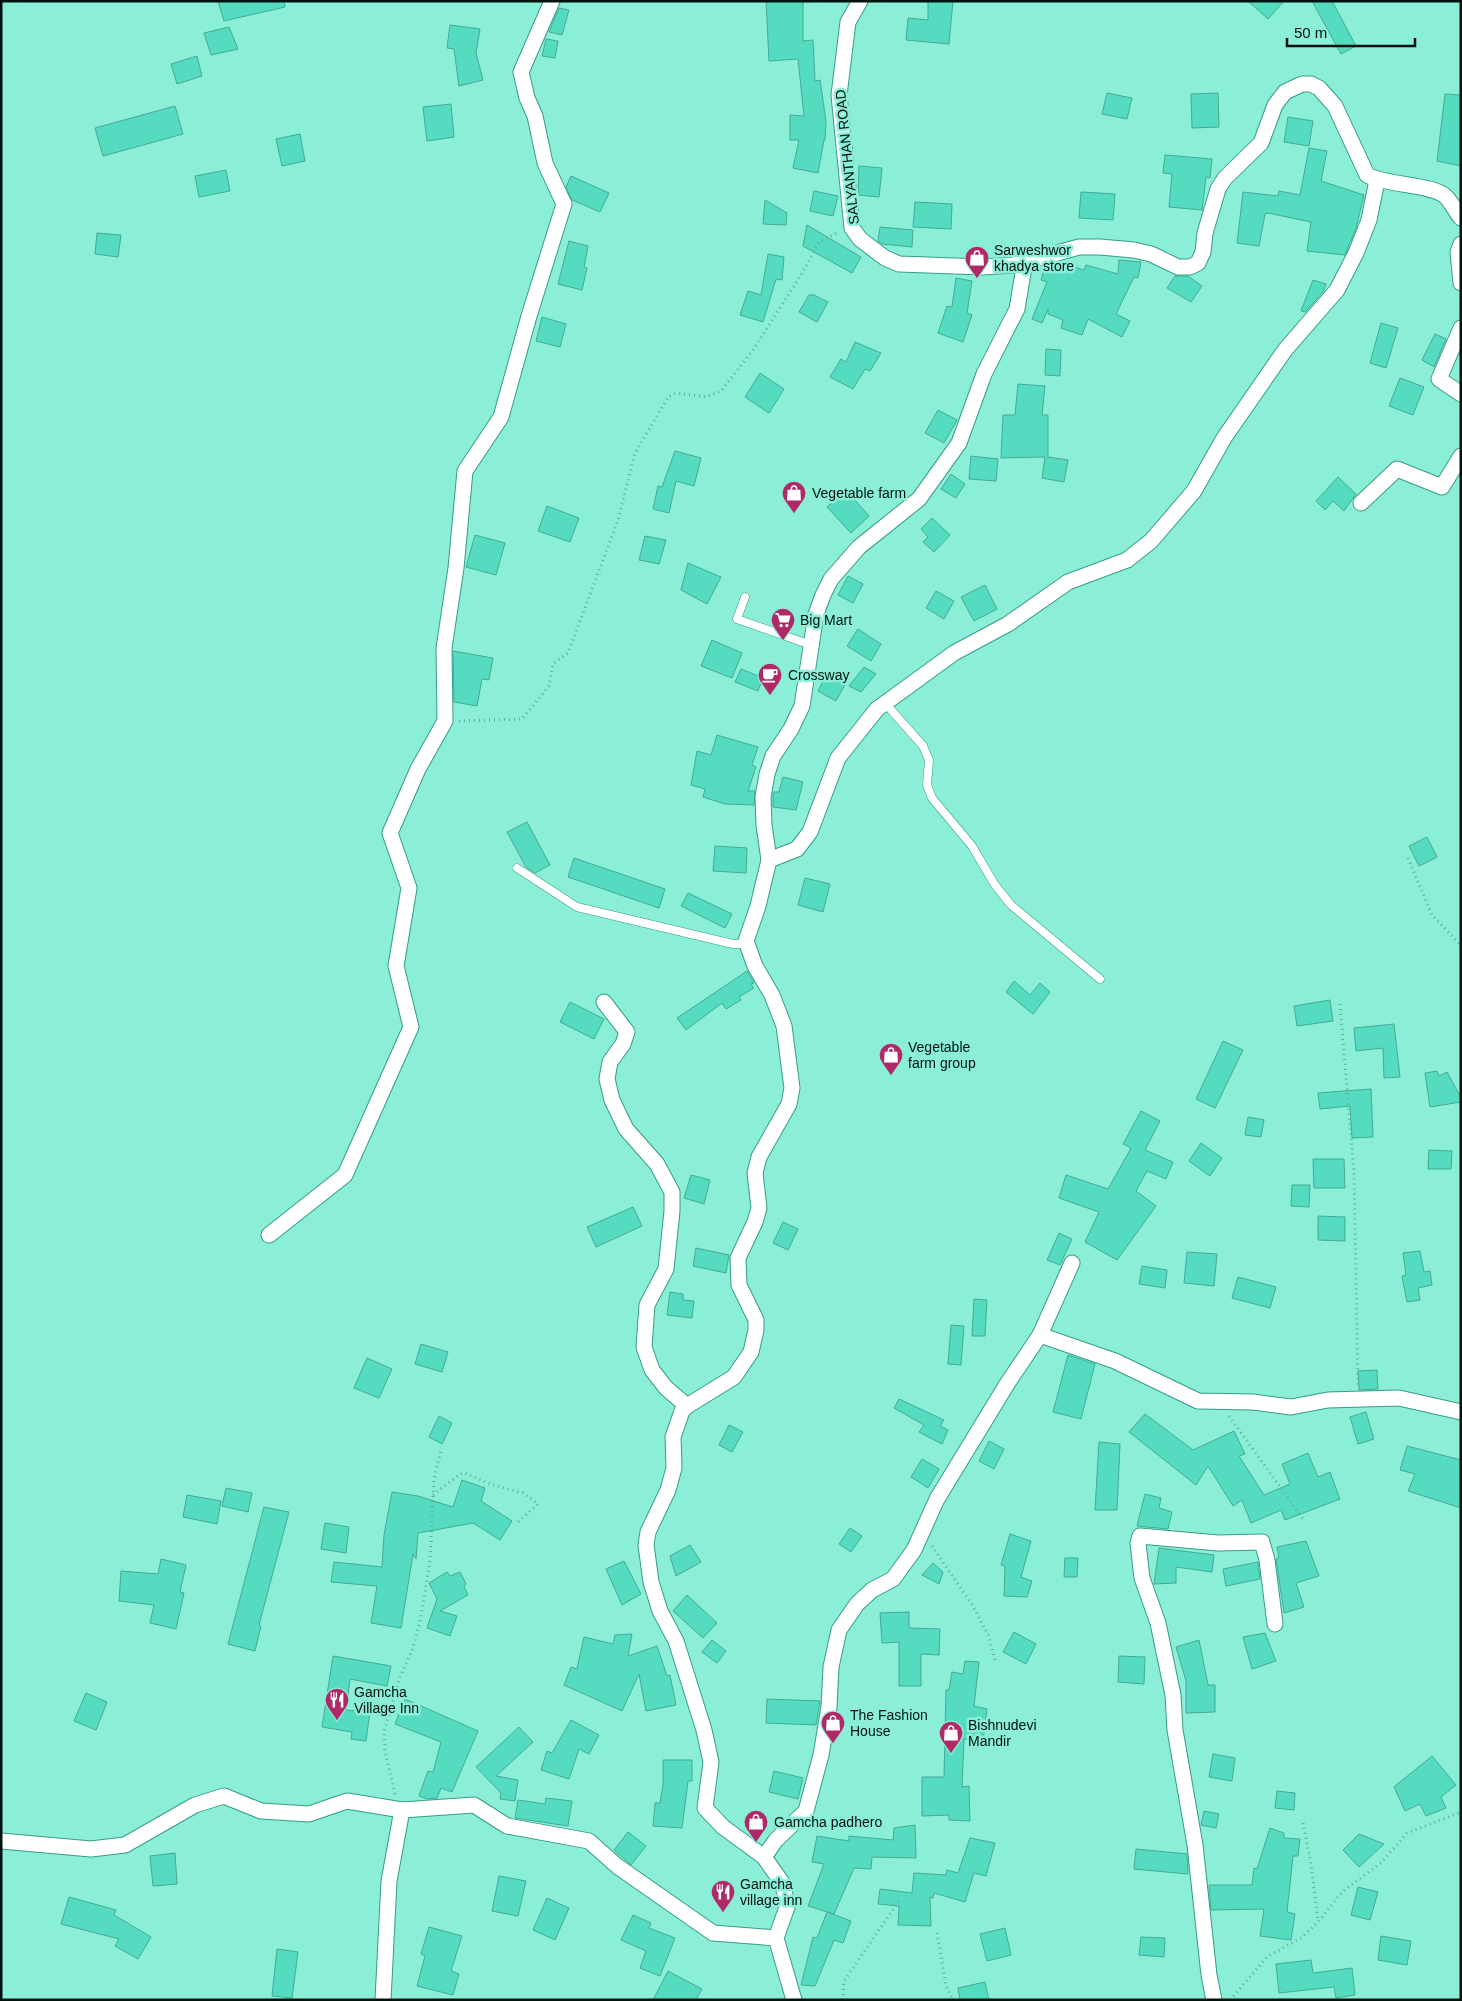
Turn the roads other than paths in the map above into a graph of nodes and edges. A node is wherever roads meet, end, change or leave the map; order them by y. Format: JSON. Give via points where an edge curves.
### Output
{"nodes":[{"id":1,"x":552,"y":1,"type":"edge"},
{"id":2,"x":860,"y":1,"type":"edge"},
{"id":3,"x":1377,"y":180,"type":"junction"},
{"id":4,"x":1461,"y":218,"type":"edge"},
{"id":5,"x":1461,"y":244,"type":"edge"},
{"id":6,"x":1025,"y":262,"type":"junction"},
{"id":7,"x":1461,"y":283,"type":"edge"},
{"id":8,"x":1461,"y":328,"type":"edge"},
{"id":9,"x":1461,"y":394,"type":"edge"},
{"id":10,"x":1461,"y":456,"type":"edge"},
{"id":11,"x":1361,"y":503,"type":"dead end"},
{"id":12,"x":745,"y":597,"type":"dead end"},
{"id":13,"x":811,"y":645,"type":"junction"},
{"id":14,"x":885,"y":703,"type":"junction"},
{"id":15,"x":769,"y":860,"type":"junction"},
{"id":16,"x":517,"y":868,"type":"dead end"},
{"id":17,"x":747,"y":944,"type":"junction"},
{"id":18,"x":1100,"y":979,"type":"dead end"},
{"id":19,"x":604,"y":1002,"type":"dead end"},
{"id":20,"x":269,"y":1235,"type":"dead end"},
{"id":21,"x":1072,"y":1263,"type":"dead end"},
{"id":22,"x":1040,"y":1335,"type":"junction"},
{"id":23,"x":687,"y":1406,"type":"junction"},
{"id":24,"x":1461,"y":1412,"type":"edge"},
{"id":25,"x":1275,"y":1624,"type":"dead end"},
{"id":26,"x":402,"y":1810,"type":"junction"},
{"id":27,"x":1,"y":1841,"type":"edge"},
{"id":28,"x":764,"y":1857,"type":"junction"},
{"id":29,"x":776,"y":1938,"type":"junction"},
{"id":30,"x":383,"y":2000,"type":"edge"},
{"id":31,"x":794,"y":2000,"type":"edge"},
{"id":32,"x":1214,"y":2000,"type":"edge"}],
"edges":[{"from":1,"to":20,"type":"street","via":[[521,72],[545,163],[564,204],[501,417],[465,472],[444,648],[445,721],[418,769],[390,833],[409,888],[396,966],[410,1027],[345,1175]]},
{"from":2,"to":6,"type":"street","name":"SALYANTHAN ROAD","via":[[848,22],[839,95],[852,228],[860,239],[885,258],[899,264],[983,267]]},
{"from":3,"to":4,"type":"street","via":[[1436,190],[1446,196]]},
{"from":3,"to":6,"type":"street","name":"SALYANTHAN ROAD","via":[[1367,175],[1359,161],[1335,106],[1319,88],[1302,84],[1285,92],[1275,105],[1261,143],[1218,189],[1198,263],[1190,268],[1178,267],[1150,254],[1100,247],[1079,247]]},
{"from":3,"to":14,"type":"street","via":[[1369,220],[1337,290],[1285,350],[1224,438],[1194,491],[1152,541],[1127,560],[1068,582],[1008,624],[954,653]]},
{"from":5,"to":7,"type":"street","via":[[1458,252]]},
{"from":6,"to":13,"type":"street","via":[[1017,309],[984,374],[958,443],[919,499],[859,547],[831,579],[816,614]]},
{"from":8,"to":9,"type":"street","via":[[1439,379]]},
{"from":10,"to":11,"type":"street","via":[[1442,487],[1397,469]]},
{"from":12,"to":13,"type":"lane","via":[[737,619]]},
{"from":13,"to":15,"type":"street","via":[[802,706],[773,756],[767,774],[763,797]]},
{"from":14,"to":15,"type":"street","via":[[838,758],[810,832],[797,849]]},
{"from":14,"to":18,"type":"lane","via":[[923,746],[929,760],[927,786],[932,798],[972,846],[995,885],[1011,905]]},
{"from":15,"to":17,"type":"street"},
{"from":16,"to":17,"type":"lane","via":[[577,907],[733,944]]},
{"from":17,"to":23,"type":"street","via":[[754,966],[772,995],[784,1026],[792,1088],[790,1104],[759,1157],[755,1173],[759,1208],[738,1258],[739,1285],[756,1320],[751,1352],[734,1377]]},
{"from":19,"to":23,"type":"street","via":[[627,1032],[610,1062],[607,1079],[612,1100],[626,1129],[657,1164],[672,1192],[666,1269],[648,1305],[644,1347],[652,1370],[666,1388]]},
{"from":21,"to":22,"type":"street"},
{"from":22,"to":24,"type":"street","via":[[1115,1361],[1198,1401],[1253,1402],[1291,1407],[1328,1400],[1399,1398]]},
{"from":22,"to":28,"type":"street","via":[[937,1499],[914,1550],[894,1579],[872,1590],[857,1604],[839,1630],[831,1667],[829,1707],[821,1755],[806,1811],[776,1840]]},
{"from":23,"to":28,"type":"street","via":[[673,1437],[674,1468],[668,1490],[648,1532],[646,1545],[651,1582],[660,1611],[676,1641],[704,1730],[711,1762],[705,1808],[722,1827]]},
{"from":25,"to":32,"type":"street","via":[[1262,1542],[1218,1543],[1140,1536],[1142,1578],[1158,1623],[1173,1694],[1175,1730],[1195,1845]]},
{"from":26,"to":27,"type":"street","via":[[347,1801],[309,1814],[261,1811],[224,1796],[195,1805],[125,1845],[91,1849]]},
{"from":26,"to":29,"type":"street","via":[[474,1805],[507,1826],[589,1841],[617,1866],[713,1933]]},
{"from":26,"to":30,"type":"street","via":[[389,1881]]},
{"from":28,"to":29,"type":"street","via":[[783,1884],[787,1907]]},
{"from":29,"to":31,"type":"street"}]}
